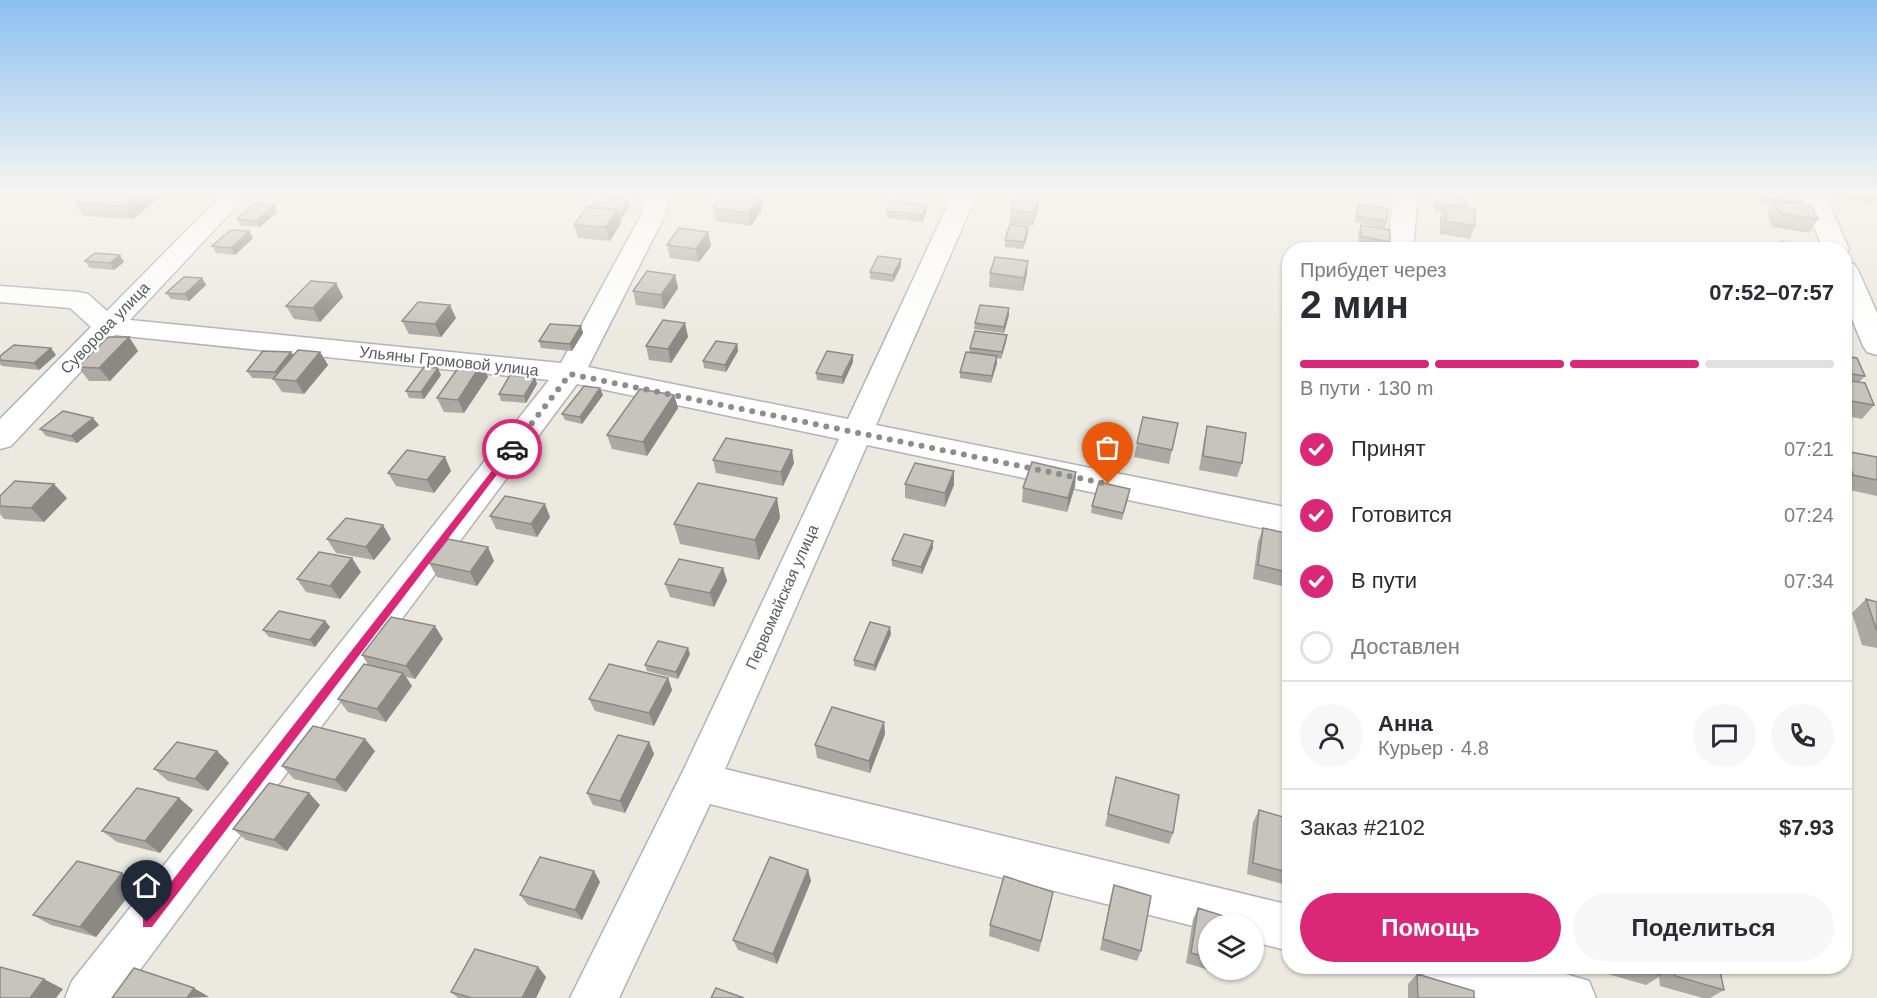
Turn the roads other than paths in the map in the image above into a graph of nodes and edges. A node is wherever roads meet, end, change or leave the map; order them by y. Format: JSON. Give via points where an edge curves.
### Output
{"nodes":[{"id":1,"x":190,"y":241,"type":"edge"},
{"id":2,"x":640,"y":241,"type":"edge"},
{"id":3,"x":944,"y":241,"type":"edge"},
{"id":4,"x":1852,"y":287,"type":"edge"},
{"id":5,"x":0,"y":294,"type":"edge"},
{"id":6,"x":107,"y":326,"type":"junction"},
{"id":7,"x":1877,"y":346,"type":"edge"},
{"id":8,"x":570,"y":374,"type":"junction"},
{"id":9,"x":857,"y":432,"type":"junction"},
{"id":10,"x":0,"y":438,"type":"edge"},
{"id":11,"x":1282,"y":520,"type":"edge"},
{"id":12,"x":699,"y":782,"type":"junction"},
{"id":13,"x":1282,"y":926,"type":"edge"},
{"id":14,"x":1465,"y":974,"type":"edge"},
{"id":15,"x":1510,"y":990,"type":"edge"},
{"id":16,"x":89,"y":998,"type":"edge"},
{"id":17,"x":594,"y":998,"type":"edge"},
{"id":18,"x":1572,"y":998,"type":"edge"}],
"edges":[{"from":1,"to":6,"type":"street","name":"Суворова улица"},
{"from":2,"to":8,"type":"street"},
{"from":3,"to":9,"type":"street","name":"Первомайская улица"},
{"from":4,"to":7,"type":"street"},
{"from":5,"to":6,"type":"street","via":[[78,300]]},
{"from":6,"to":8,"type":"street","name":"Ульяны Громовой улица"},
{"from":6,"to":10,"type":"street","name":"Суворова улица"},
{"from":8,"to":9,"type":"street","name":"Ульяны Громовой улица"},
{"from":8,"to":16,"type":"street"},
{"from":9,"to":11,"type":"street","name":"Ульяны Громовой улица"},
{"from":9,"to":12,"type":"street","name":"Первомайская улица"},
{"from":12,"to":13,"type":"street"},
{"from":12,"to":17,"type":"street","name":"Первомайская улица"},
{"from":14,"to":15,"type":"street"},
{"from":15,"to":18,"type":"street"}]}
